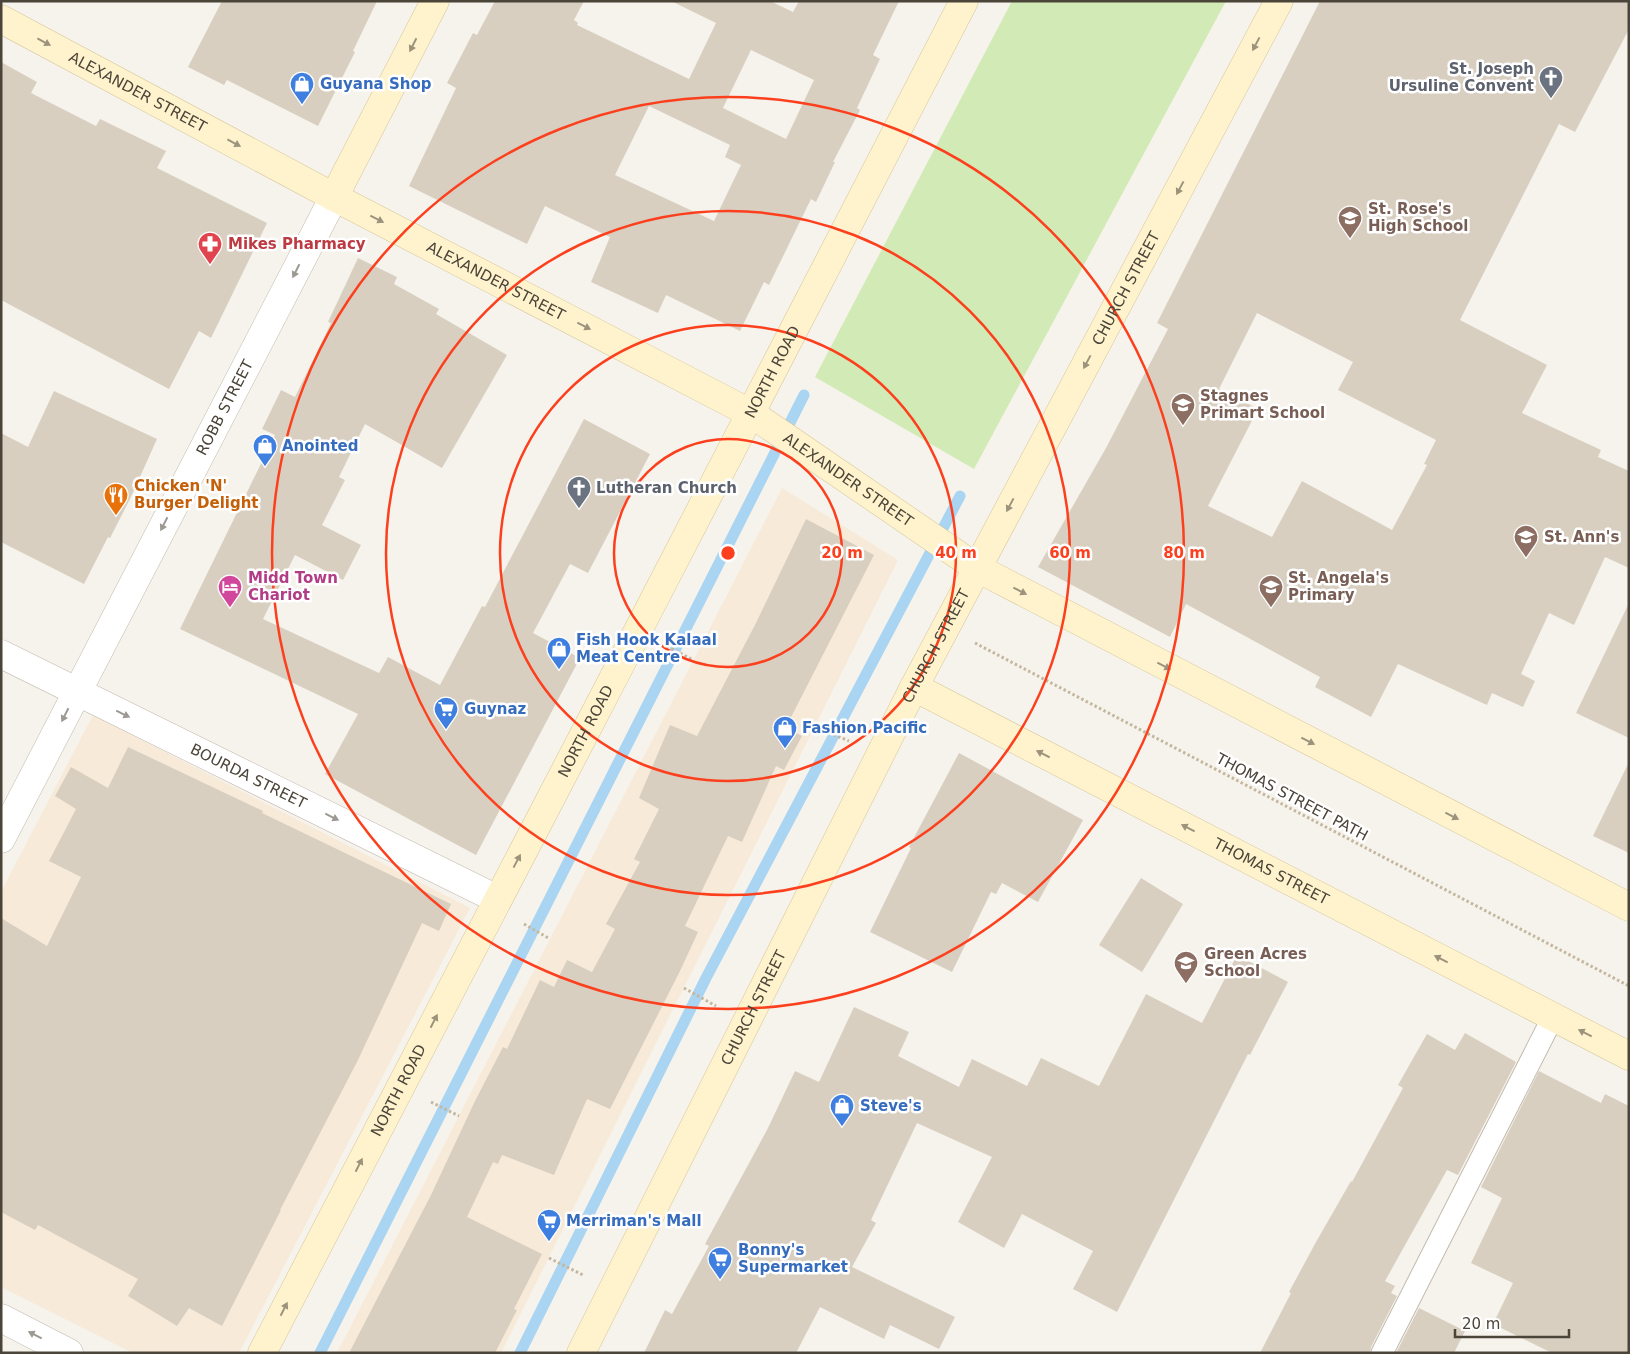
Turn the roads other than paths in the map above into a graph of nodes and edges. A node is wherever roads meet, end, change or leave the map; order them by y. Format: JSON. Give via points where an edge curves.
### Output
{"nodes":[{"id":1,"x":435,"y":1,"type":"edge"},
{"id":2,"x":964,"y":1,"type":"edge"},
{"id":3,"x":1279,"y":1,"type":"edge"},
{"id":4,"x":1,"y":19,"type":"edge"},
{"id":5,"x":334,"y":197,"type":"junction"},
{"id":6,"x":752,"y":414,"type":"junction"},
{"id":7,"x":976,"y":568,"type":"junction"},
{"id":8,"x":1,"y":654,"type":"edge"},
{"id":9,"x":914,"y":687,"type":"junction"},
{"id":10,"x":78,"y":692,"type":"junction"},
{"id":11,"x":1,"y":839,"type":"edge"},
{"id":12,"x":497,"y":898,"type":"junction"},
{"id":13,"x":1629,"y":907,"type":"edge"},
{"id":14,"x":1553,"y":1017,"type":"junction"},
{"id":15,"x":1629,"y":1056,"type":"edge"},
{"id":16,"x":1,"y":1318,"type":"edge"},
{"id":17,"x":69,"y":1353,"type":"edge"},
{"id":18,"x":262,"y":1353,"type":"edge"},
{"id":19,"x":582,"y":1353,"type":"edge"},
{"id":20,"x":1382,"y":1353,"type":"edge"}],
"edges":[{"from":1,"to":5,"type":"street","name":"ROBB STREET","one_way":true},
{"from":2,"to":6,"type":"street","name":"NORTH ROAD"},
{"from":3,"to":7,"type":"street","name":"CHURCH STREET","one_way":true},
{"from":4,"to":5,"type":"street","name":"ALEXANDER STREET","one_way":true},
{"from":5,"to":6,"type":"street","name":"ALEXANDER STREET","one_way":true},
{"from":5,"to":10,"type":"street","name":"ROBB STREET","one_way":true},
{"from":6,"to":7,"type":"street","name":"ALEXANDER STREET"},
{"from":12,"to":6,"type":"street","name":"NORTH ROAD","one_way":true},
{"from":7,"to":9,"type":"street","name":"CHURCH STREET"},
{"from":7,"to":13,"type":"street","one_way":true},
{"from":8,"to":10,"type":"street","name":"BOURDA STREET"},
{"from":14,"to":9,"type":"street","name":"THOMAS STREET","one_way":true},
{"from":9,"to":19,"type":"street","name":"CHURCH STREET"},
{"from":10,"to":11,"type":"street","name":"ROBB STREET","one_way":true},
{"from":10,"to":12,"type":"street","name":"BOURDA STREET","one_way":true},
{"from":18,"to":12,"type":"street","name":"NORTH ROAD","one_way":true},
{"from":15,"to":14,"type":"street","name":"THOMAS STREET","one_way":true},
{"from":14,"to":20,"type":"lane"},
{"from":17,"to":16,"type":"street","one_way":true}]}
